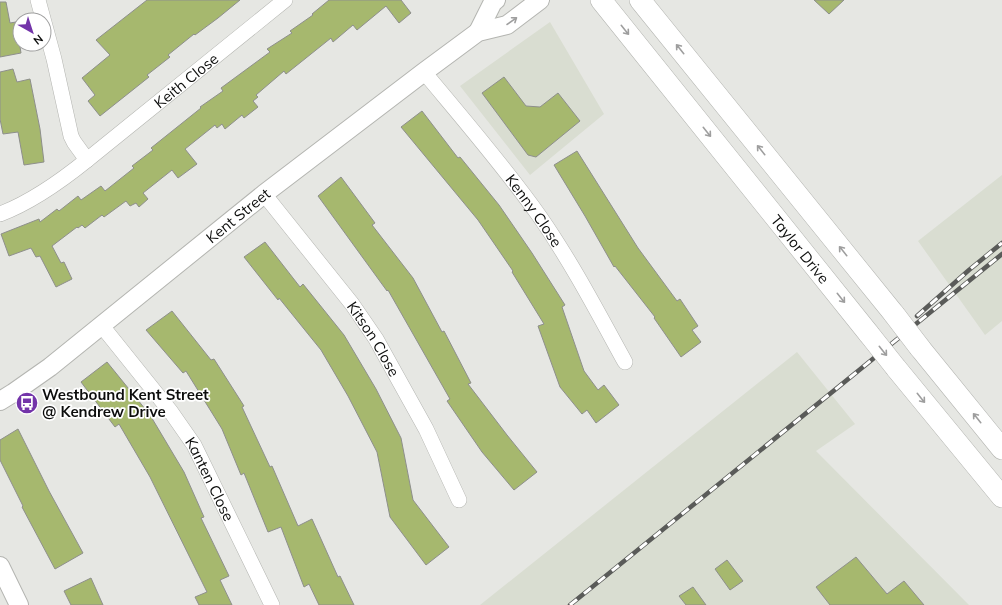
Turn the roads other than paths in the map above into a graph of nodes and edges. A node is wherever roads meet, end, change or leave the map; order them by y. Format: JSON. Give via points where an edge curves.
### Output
{"nodes":[{"id":1,"x":38,"y":0,"type":"edge"},
{"id":2,"x":286,"y":0,"type":"edge"},
{"id":3,"x":496,"y":0,"type":"edge"},
{"id":4,"x":540,"y":0,"type":"edge"},
{"id":5,"x":601,"y":0,"type":"edge"},
{"id":6,"x":640,"y":0,"type":"edge"},
{"id":7,"x":478,"y":32,"type":"junction"},
{"id":8,"x":424,"y":72,"type":"junction"},
{"id":9,"x":87,"y":160,"type":"junction"},
{"id":10,"x":264,"y":194,"type":"junction"},
{"id":11,"x":0,"y":214,"type":"edge"},
{"id":12,"x":102,"y":326,"type":"junction"},
{"id":13,"x":625,"y":362,"type":"dead end"},
{"id":14,"x":0,"y":401,"type":"edge"},
{"id":15,"x":1002,"y":449,"type":"edge"},
{"id":16,"x":1002,"y":497,"type":"edge"},
{"id":17,"x":459,"y":500,"type":"dead end"},
{"id":18,"x":0,"y":566,"type":"edge"},
{"id":19,"x":19,"y":605,"type":"edge"},
{"id":20,"x":272,"y":605,"type":"edge"}],
"edges":[{"from":1,"to":9,"type":"street","via":[[71,136]]},
{"from":2,"to":9,"type":"street","name":"Keith Close"},
{"from":3,"to":7,"type":"street","name":"Kent Street"},
{"from":7,"to":4,"type":"street","name":"Kent Street","one_way":true,"via":[[507,25]]},
{"from":5,"to":16,"type":"main road","name":"Taylor Drive","one_way":true,"bridge":true},
{"from":15,"to":6,"type":"main road","name":"Taylor Drive","one_way":true,"bridge":true},
{"from":7,"to":8,"type":"street","name":"Kent Street"},
{"from":8,"to":10,"type":"street","name":"Kent Street"},
{"from":8,"to":13,"type":"street","name":"Kenny Close","via":[[541,219],[582,283]]},
{"from":9,"to":11,"type":"street","name":"Keith Close","via":[[42,193]]},
{"from":10,"to":12,"type":"street","name":"Kent Street"},
{"from":10,"to":17,"type":"street","name":"Kitson Close","via":[[365,321],[426,429]]},
{"from":12,"to":14,"type":"street","name":"Kent Street","via":[[50,367]]},
{"from":12,"to":20,"type":"street","name":"Kanten Close","via":[[194,445]]},
{"from":18,"to":19,"type":"street"}]}
